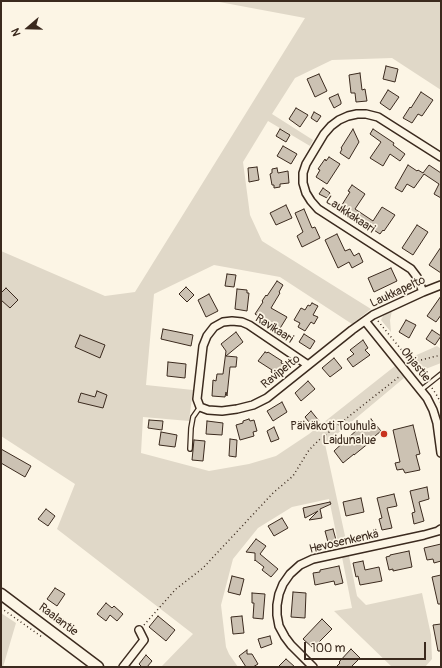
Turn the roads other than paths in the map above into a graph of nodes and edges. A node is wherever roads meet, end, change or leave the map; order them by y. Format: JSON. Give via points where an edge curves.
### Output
{"nodes":[{"id":1,"x":441,"y":157,"type":"edge"},
{"id":2,"x":441,"y":285,"type":"edge"},
{"id":3,"x":423,"y":292,"type":"junction"},
{"id":4,"x":365,"y":321,"type":"junction"},
{"id":5,"x":308,"y":365,"type":"junction"},
{"id":6,"x":441,"y":374,"type":"edge"},
{"id":7,"x":421,"y":390,"type":"junction"},
{"id":8,"x":200,"y":407,"type":"junction"},
{"id":9,"x":190,"y":449,"type":"dead end"},
{"id":10,"x":441,"y":453,"type":"edge"},
{"id":11,"x":441,"y":529,"type":"edge"},
{"id":12,"x":1,"y":594,"type":"edge"},
{"id":13,"x":140,"y":630,"type":"road end"},
{"id":14,"x":98,"y":667,"type":"edge"},
{"id":15,"x":124,"y":667,"type":"edge"},
{"id":16,"x":313,"y":667,"type":"edge"}],
"edges":[{"from":1,"to":3,"type":"street","name":"Laukkakaari","via":[[378,117],[358,114],[339,120],[331,126],[306,164],[303,173],[306,193],[318,209],[411,269]]},
{"from":2,"to":3,"type":"street","name":"Laukkapelto"},
{"from":3,"to":4,"type":"street","name":"Laukkapelto"},
{"from":4,"to":5,"type":"street","name":"Ravipelto"},
{"from":4,"to":7,"type":"street","name":"Ohjastie"},
{"from":5,"to":8,"type":"street","name":"Ravipelto","via":[[267,398],[253,405],[222,411]]},
{"from":5,"to":8,"type":"street","name":"Ravikaari","via":[[249,325],[242,322],[223,322],[214,327],[203,346],[197,399]]},
{"from":6,"to":7,"type":"lane"},
{"from":7,"to":10,"type":"street","name":"Ohjastie","via":[[435,416]]},
{"from":8,"to":9,"type":"lane","via":[[193,417]]},
{"from":11,"to":16,"type":"street","name":"Hevosenkenkä","via":[[313,559],[300,565],[290,574],[279,594],[279,626],[291,646]]},
{"from":12,"to":14,"type":"street","name":"Raalantie"},
{"from":13,"to":15,"type":"street","via":[[144,640]]}]}
